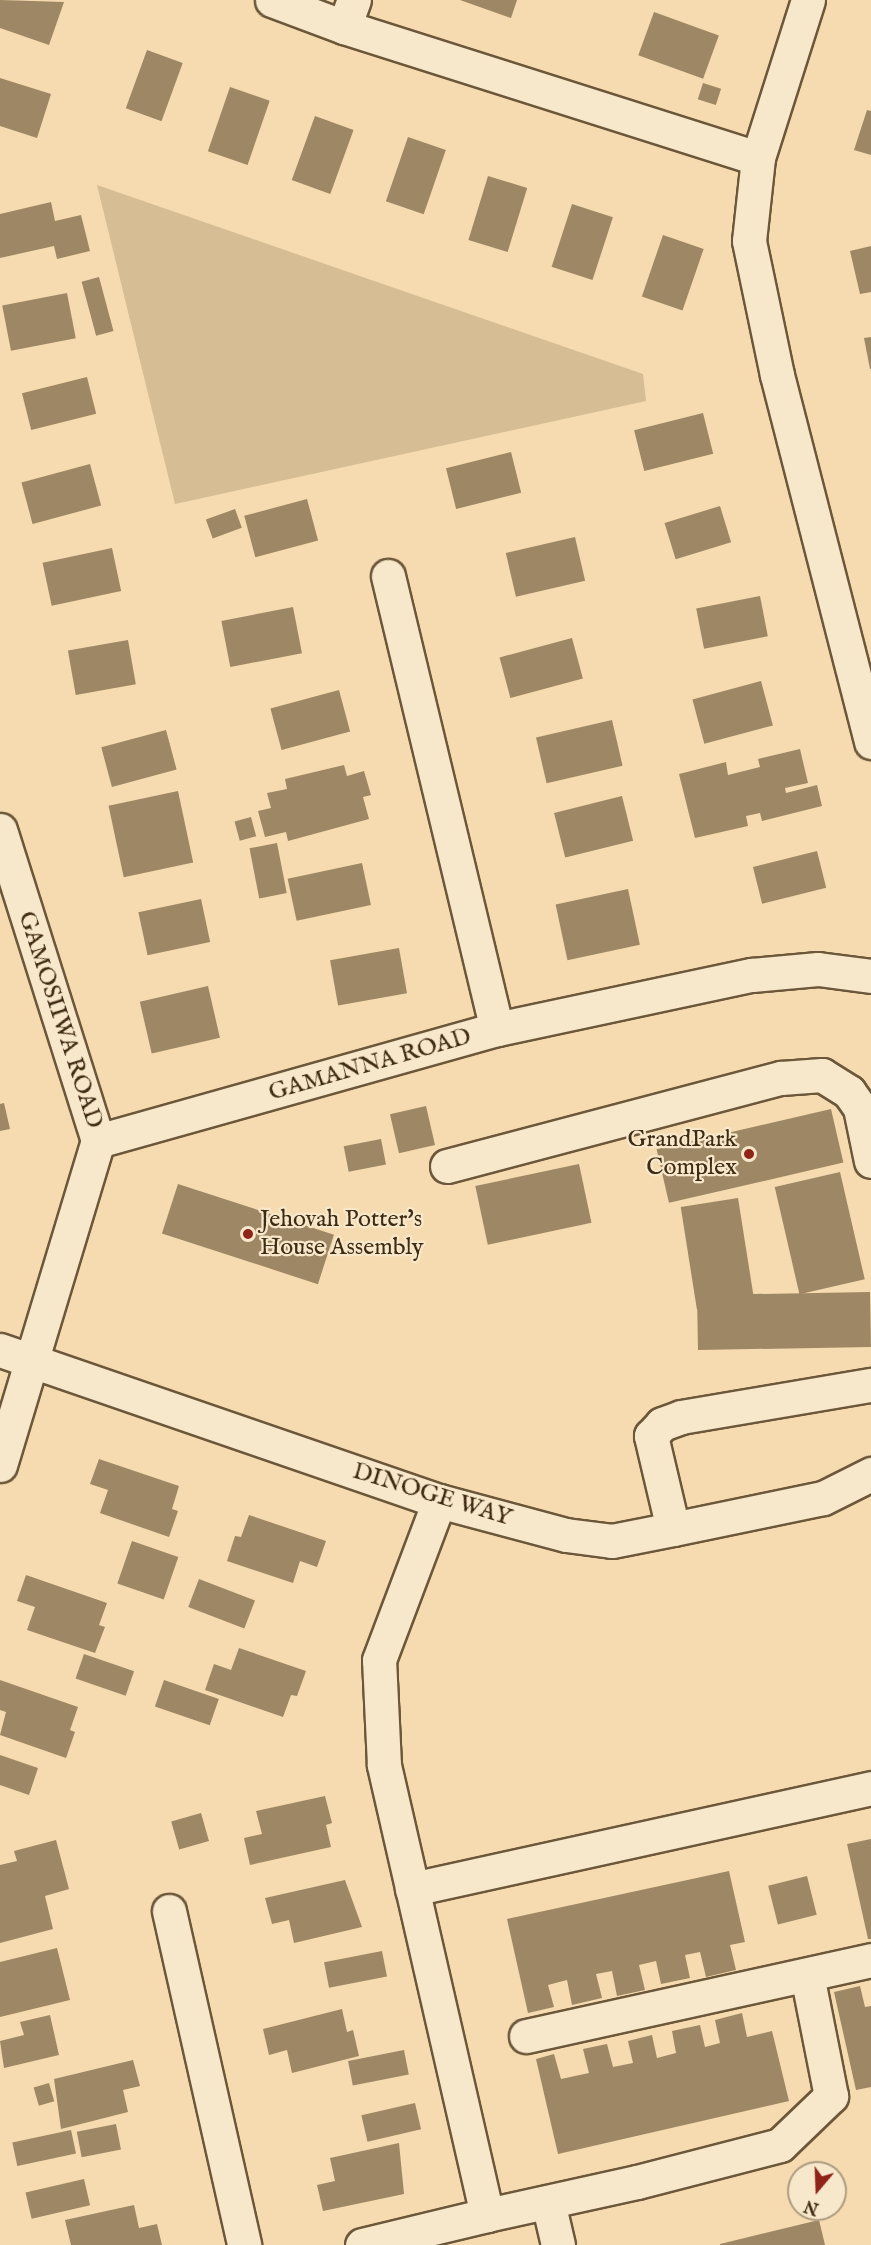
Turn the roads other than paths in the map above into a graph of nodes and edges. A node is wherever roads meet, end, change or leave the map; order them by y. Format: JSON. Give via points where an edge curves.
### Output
{"nodes":[{"id":1,"x":272,"y":0,"type":"edge"},
{"id":2,"x":808,"y":0,"type":"edge"},
{"id":3,"x":349,"y":13,"type":"edge"},
{"id":4,"x":758,"y":158,"type":"junction"},
{"id":5,"x":388,"y":576,"type":"dead end"},
{"id":6,"x":871,"y":742,"type":"edge"},
{"id":7,"x":0,"y":830,"type":"edge"},
{"id":8,"x":871,"y":976,"type":"edge"},
{"id":9,"x":497,"y":1029,"type":"junction"},
{"id":10,"x":98,"y":1141,"type":"junction"},
{"id":11,"x":871,"y":1161,"type":"edge"},
{"id":12,"x":447,"y":1166,"type":"dead end"},
{"id":13,"x":0,"y":1350,"type":"edge"},
{"id":14,"x":34,"y":1361,"type":"junction"},
{"id":15,"x":871,"y":1385,"type":"edge"},
{"id":16,"x":0,"y":1465,"type":"edge"},
{"id":17,"x":871,"y":1474,"type":"edge"},
{"id":18,"x":439,"y":1501,"type":"junction"},
{"id":19,"x":673,"y":1529,"type":"junction"},
{"id":20,"x":871,"y":1788,"type":"edge"},
{"id":21,"x":412,"y":1889,"type":"junction"},
{"id":22,"x":169,"y":1911,"type":"dead end"},
{"id":23,"x":871,"y":1960,"type":"edge"},
{"id":24,"x":807,"y":1975,"type":"junction"},
{"id":25,"x":526,"y":2036,"type":"dead end"},
{"id":26,"x":548,"y":2202,"type":"junction"},
{"id":27,"x":487,"y":2215,"type":"junction"},
{"id":28,"x":244,"y":2245,"type":"edge"},
{"id":29,"x":362,"y":2245,"type":"edge"},
{"id":30,"x":558,"y":2245,"type":"edge"}],
"edges":[{"from":1,"to":3,"type":"street"},
{"from":2,"to":4,"type":"street"},
{"from":3,"to":4,"type":"street"},
{"from":4,"to":6,"type":"street","via":[[749,242],[777,375]]},
{"from":5,"to":9,"type":"street"},
{"from":7,"to":10,"type":"street","name":"GAMOSIIWA ROAD"},
{"from":8,"to":9,"type":"street","name":"GAMANNA ROAD","via":[[818,969],[752,975]]},
{"from":9,"to":10,"type":"street","name":"GAMANNA ROAD"},
{"from":10,"to":14,"type":"street"},
{"from":11,"to":12,"type":"street","via":[[860,1108],[849,1092],[822,1075],[781,1078]]},
{"from":13,"to":14,"type":"street","name":"DINOGE WAY"},
{"from":14,"to":16,"type":"street"},
{"from":14,"to":18,"type":"street","name":"DINOGE WAY"},
{"from":15,"to":19,"type":"street","via":[[681,1417],[662,1424],[651,1436]]},
{"from":17,"to":19,"type":"street","name":"DINOGE WAY","via":[[823,1498]]},
{"from":18,"to":19,"type":"street","name":"DINOGE WAY","via":[[566,1535],[612,1541]]},
{"from":18,"to":21,"type":"street","via":[[379,1660],[384,1766]]},
{"from":20,"to":21,"type":"street"},
{"from":21,"to":27,"type":"street"},
{"from":22,"to":28,"type":"street"},
{"from":23,"to":24,"type":"street"},
{"from":24,"to":25,"type":"street"},
{"from":24,"to":26,"type":"street","via":[[831,2096],[780,2145]]},
{"from":26,"to":27,"type":"street"},
{"from":26,"to":30,"type":"street"},
{"from":27,"to":29,"type":"street"}]}
